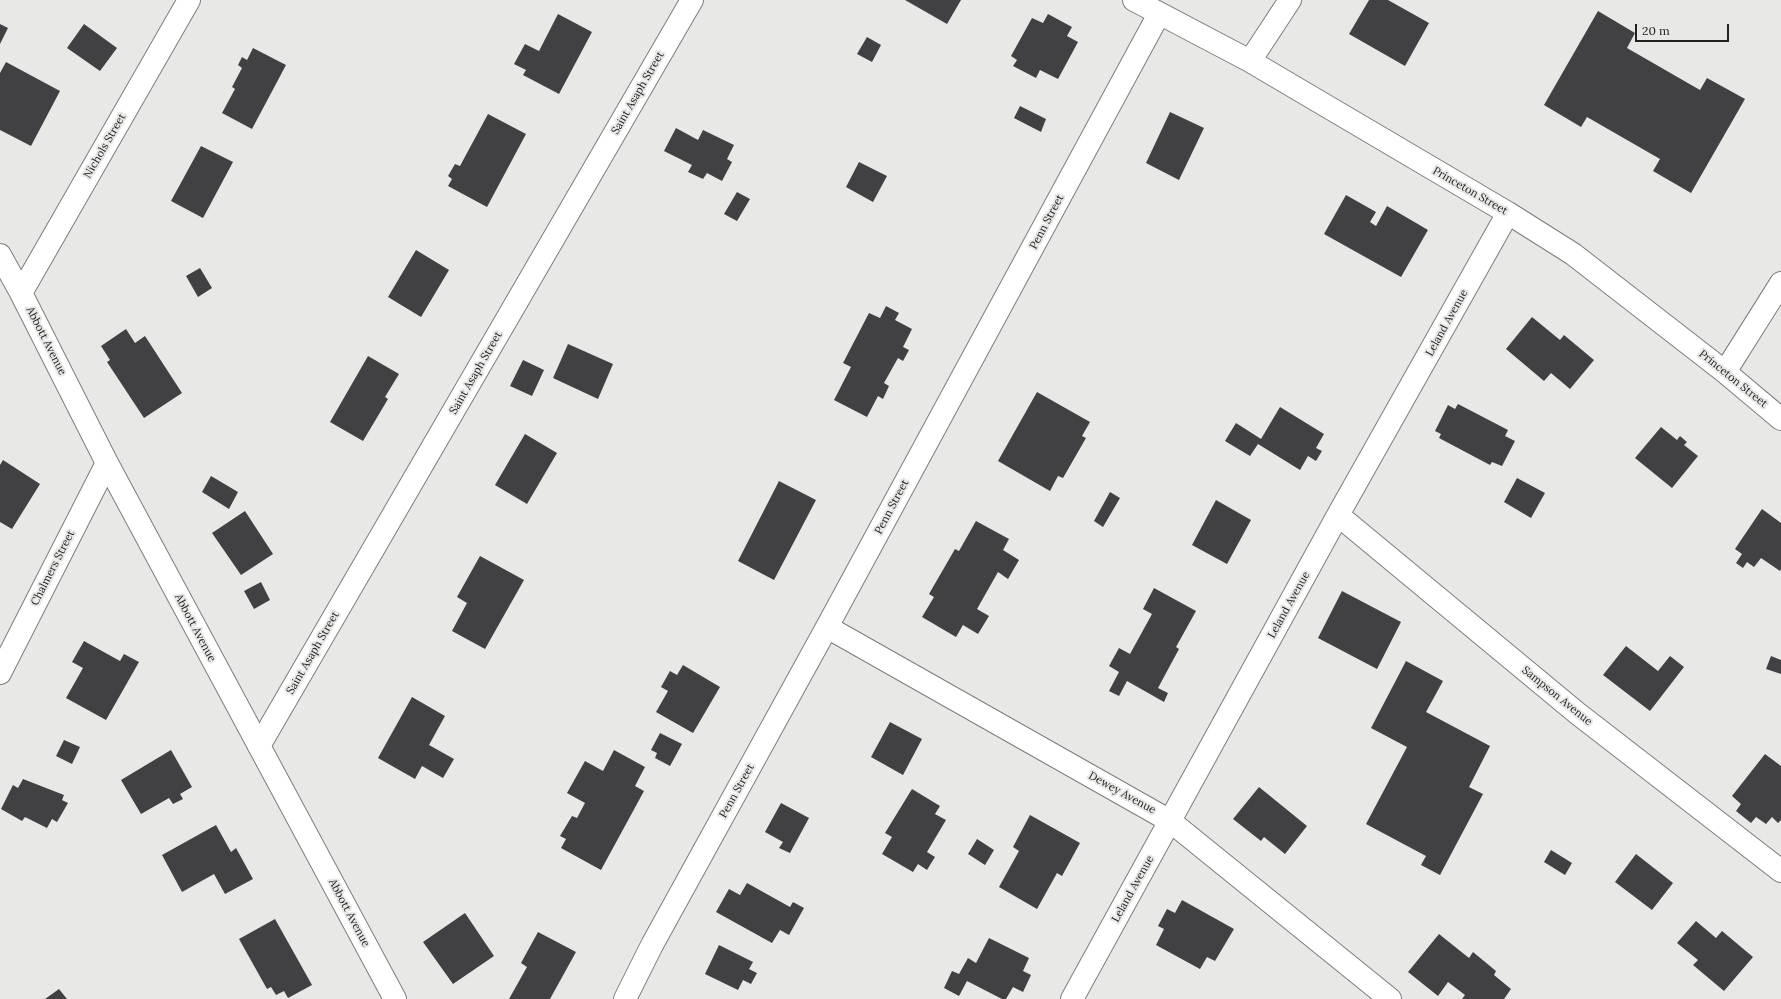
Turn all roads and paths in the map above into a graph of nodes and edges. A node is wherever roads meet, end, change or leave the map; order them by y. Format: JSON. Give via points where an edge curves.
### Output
{"nodes":[{"id":1,"x":189,"y":0,"type":"edge"},
{"id":2,"x":692,"y":0,"type":"edge"},
{"id":3,"x":1134,"y":0,"type":"edge"},
{"id":4,"x":1290,"y":0,"type":"edge"},
{"id":5,"x":1159,"y":14,"type":"junction"},
{"id":6,"x":1250,"y":61,"type":"junction"},
{"id":7,"x":1508,"y":214,"type":"junction"},
{"id":8,"x":0,"y":255,"type":"edge"},
{"id":9,"x":1781,"y":282,"type":"edge"},
{"id":10,"x":21,"y":293,"type":"junction"},
{"id":11,"x":1725,"y":372,"type":"junction"},
{"id":12,"x":1781,"y":419,"type":"edge"},
{"id":13,"x":108,"y":463,"type":"junction"},
{"id":14,"x":1338,"y":515,"type":"junction"},
{"id":15,"x":827,"y":627,"type":"junction"},
{"id":16,"x":0,"y":673,"type":"edge"},
{"id":17,"x":259,"y":746,"type":"junction"},
{"id":18,"x":1170,"y":821,"type":"junction"},
{"id":19,"x":1781,"y":871,"type":"edge"},
{"id":20,"x":395,"y":999,"type":"edge"},
{"id":21,"x":625,"y":999,"type":"edge"},
{"id":22,"x":1072,"y":999,"type":"edge"},
{"id":23,"x":1390,"y":999,"type":"edge"}],
"edges":[{"from":1,"to":10,"type":"street","name":"Nichols Street"},
{"from":2,"to":17,"type":"street","name":"Saint Asaph Street"},
{"from":3,"to":5,"type":"street","name":"Princeton Street"},
{"from":4,"to":6,"type":"street"},
{"from":5,"to":6,"type":"street","name":"Princeton Street"},
{"from":5,"to":15,"type":"street","name":"Penn Street"},
{"from":6,"to":7,"type":"street","name":"Princeton Street"},
{"from":7,"to":11,"type":"street","name":"Princeton Street","via":[[1573,254]]},
{"from":7,"to":14,"type":"street","name":"Leland Avenue"},
{"from":8,"to":10,"type":"street","name":"Abbott Avenue"},
{"from":9,"to":11,"type":"street"},
{"from":10,"to":13,"type":"street","name":"Abbott Avenue"},
{"from":11,"to":12,"type":"street","name":"Princeton Street"},
{"from":13,"to":16,"type":"street","name":"Chalmers Street"},
{"from":13,"to":17,"type":"street","name":"Abbott Avenue"},
{"from":14,"to":18,"type":"street","name":"Leland Avenue"},
{"from":14,"to":19,"type":"street","name":"Sampson Avenue","via":[[1577,713]]},
{"from":15,"to":18,"type":"street","name":"Dewey Avenue"},
{"from":15,"to":21,"type":"street","name":"Penn Street","via":[[652,945]]},
{"from":17,"to":20,"type":"street","name":"Abbott Avenue"},
{"from":18,"to":22,"type":"street","name":"Leland Avenue"},
{"from":18,"to":23,"type":"street","name":"Dewey Avenue"}]}
